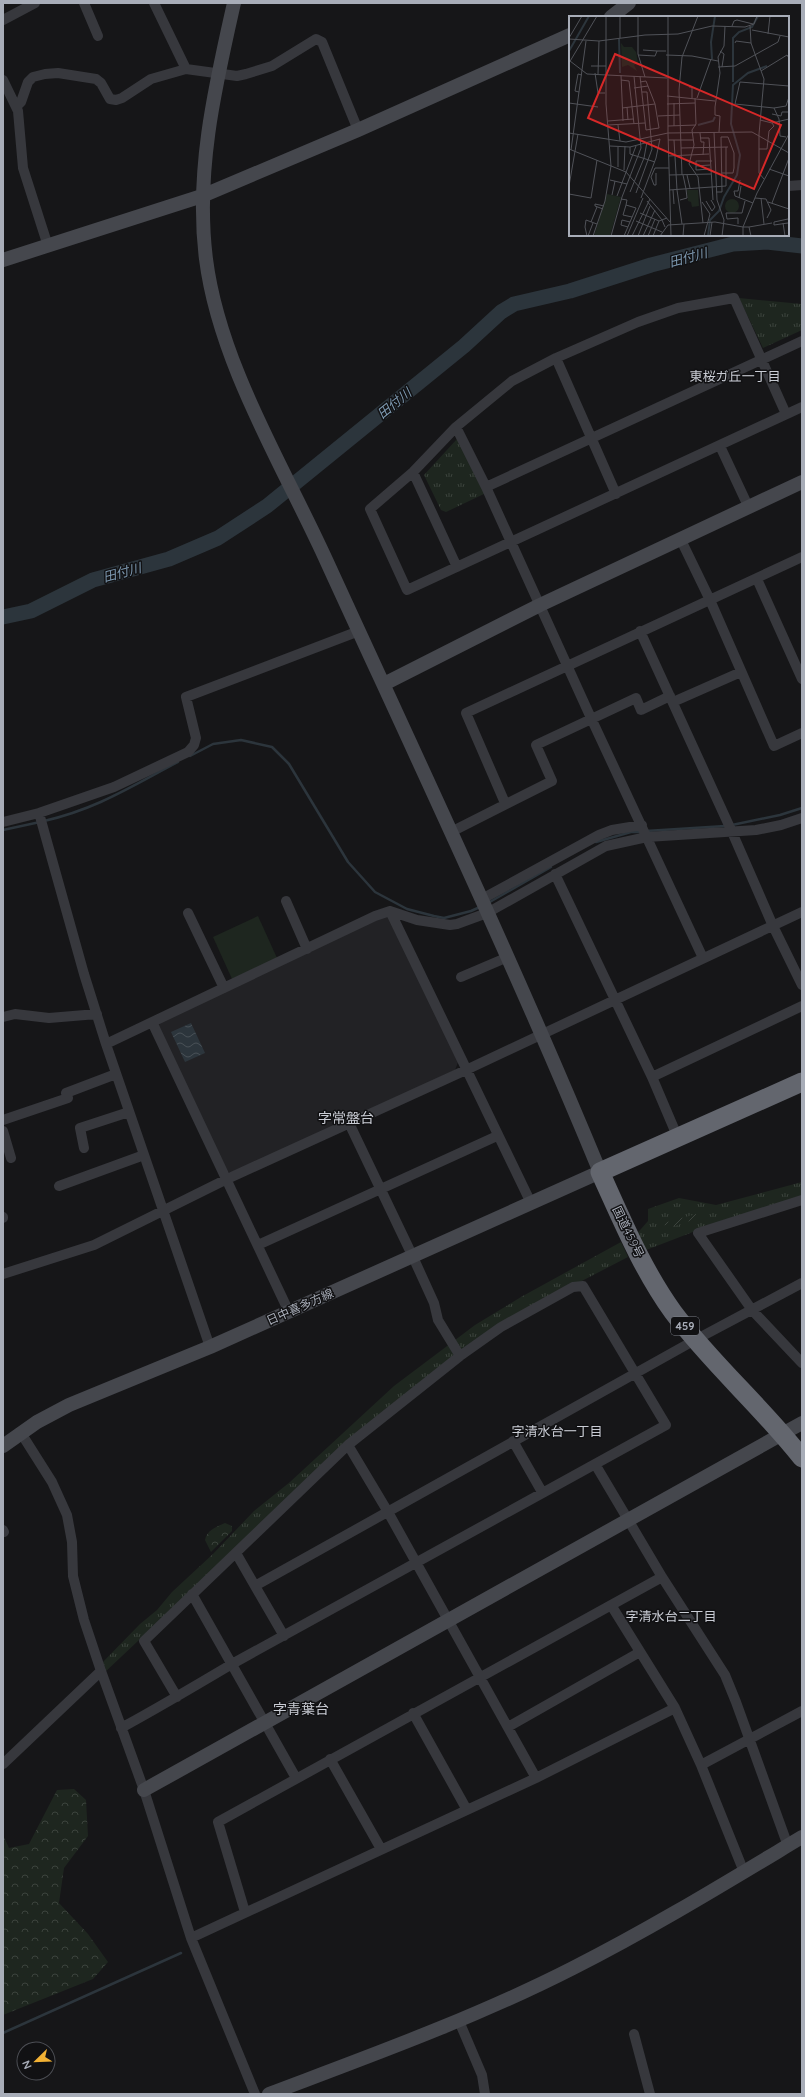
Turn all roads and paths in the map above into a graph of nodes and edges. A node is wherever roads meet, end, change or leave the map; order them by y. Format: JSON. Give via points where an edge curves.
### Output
{"nodes":[{"id":1,"x":35,"y":3,"type":"edge"},
{"id":2,"x":84,"y":3,"type":"edge"},
{"id":3,"x":154,"y":3,"type":"edge"},
{"id":4,"x":234,"y":3,"type":"edge"},
{"id":5,"x":629,"y":3,"type":"edge"},
{"id":6,"x":611,"y":16,"type":"edge"},
{"id":7,"x":3,"y":20,"type":"edge"},
{"id":8,"x":569,"y":35,"type":"edge"},
{"id":9,"x":98,"y":36,"type":"dead end"},
{"id":10,"x":186,"y":69,"type":"junction"},
{"id":11,"x":218,"y":72,"type":"junction"},
{"id":12,"x":3,"y":80,"type":"edge"},
{"id":13,"x":17,"y":106,"type":"junction"},
{"id":14,"x":358,"y":130,"type":"junction"},
{"id":15,"x":802,"y":185,"type":"edge"},
{"id":16,"x":789,"y":186,"type":"edge"},
{"id":17,"x":202,"y":196,"type":"junction"},
{"id":18,"x":48,"y":246,"type":"junction"},
{"id":19,"x":3,"y":260,"type":"edge"},
{"id":20,"x":802,"y":341,"type":"edge"},
{"id":21,"x":556,"y":358,"type":"junction"},
{"id":22,"x":761,"y":360,"type":"junction"},
{"id":23,"x":802,"y":407,"type":"edge"},
{"id":24,"x":786,"y":414,"type":"junction"},
{"id":25,"x":456,"y":427,"type":"junction"},
{"id":26,"x":591,"y":439,"type":"junction"},
{"id":27,"x":720,"y":446,"type":"junction"},
{"id":28,"x":412,"y":472,"type":"junction"},
{"id":29,"x":802,"y":482,"type":"edge"},
{"id":30,"x":486,"y":487,"type":"junction"},
{"id":31,"x":616,"y":494,"type":"junction"},
{"id":32,"x":749,"y":508,"type":"junction"},
{"id":33,"x":680,"y":538,"type":"junction"},
{"id":34,"x":510,"y":542,"type":"junction"},
{"id":35,"x":801,"y":561,"type":"edge"},
{"id":36,"x":457,"y":567,"type":"junction"},
{"id":37,"x":757,"y":579,"type":"junction"},
{"id":38,"x":710,"y":600,"type":"junction"},
{"id":39,"x":540,"y":605,"type":"junction"},
{"id":40,"x":359,"y":631,"type":"junction"},
{"id":41,"x":640,"y":631,"type":"junction"},
{"id":42,"x":568,"y":665,"type":"junction"},
{"id":43,"x":741,"y":672,"type":"junction"},
{"id":44,"x":802,"y":679,"type":"edge"},
{"id":45,"x":384,"y":684,"type":"junction"},
{"id":46,"x":672,"y":699,"type":"junction"},
{"id":47,"x":591,"y":718,"type":"junction"},
{"id":48,"x":802,"y":733,"type":"edge"},
{"id":49,"x":505,"y":803,"type":"junction"},
{"id":50,"x":39,"y":813,"type":"junction"},
{"id":51,"x":802,"y":818,"type":"edge"},
{"id":52,"x":3,"y":822,"type":"edge"},
{"id":53,"x":642,"y":825,"type":"junction"},
{"id":54,"x":451,"y":832,"type":"junction"},
{"id":55,"x":732,"y":832,"type":"junction"},
{"id":56,"x":647,"y":837,"type":"junction"},
{"id":57,"x":556,"y":874,"type":"junction"},
{"id":58,"x":482,"y":899,"type":"junction"},
{"id":59,"x":286,"y":901,"type":"dead end"},
{"id":60,"x":390,"y":911,"type":"junction"},
{"id":61,"x":802,"y":912,"type":"edge"},
{"id":62,"x":188,"y":913,"type":"dead end"},
{"id":63,"x":487,"y":913,"type":"junction"},
{"id":64,"x":773,"y":926,"type":"junction"},
{"id":65,"x":307,"y":949,"type":"junction"},
{"id":66,"x":508,"y":957,"type":"junction"},
{"id":67,"x":703,"y":958,"type":"junction"},
{"id":68,"x":461,"y":977,"type":"dead end"},
{"id":69,"x":802,"y":985,"type":"edge"},
{"id":70,"x":224,"y":988,"type":"junction"},
{"id":71,"x":615,"y":999,"type":"junction"},
{"id":72,"x":802,"y":1006,"type":"edge"},
{"id":73,"x":97,"y":1014,"type":"junction"},
{"id":74,"x":3,"y":1017,"type":"edge"},
{"id":75,"x":152,"y":1022,"type":"junction"},
{"id":76,"x":543,"y":1033,"type":"junction"},
{"id":77,"x":106,"y":1044,"type":"junction"},
{"id":78,"x":466,"y":1070,"type":"junction"},
{"id":79,"x":116,"y":1074,"type":"junction"},
{"id":80,"x":652,"y":1077,"type":"junction"},
{"id":81,"x":802,"y":1082,"type":"edge"},
{"id":82,"x":129,"y":1112,"type":"junction"},
{"id":83,"x":3,"y":1120,"type":"edge"},
{"id":84,"x":350,"y":1123,"type":"junction"},
{"id":85,"x":3,"y":1131,"type":"edge"},
{"id":86,"x":497,"y":1136,"type":"junction"},
{"id":87,"x":678,"y":1138,"type":"junction"},
{"id":88,"x":84,"y":1148,"type":"dead end"},
{"id":89,"x":144,"y":1155,"type":"junction"},
{"id":90,"x":11,"y":1158,"type":"dead end"},
{"id":91,"x":600,"y":1172,"type":"junction"},
{"id":92,"x":225,"y":1180,"type":"junction"},
{"id":93,"x":59,"y":1186,"type":"dead end"},
{"id":94,"x":380,"y":1189,"type":"junction"},
{"id":95,"x":802,"y":1200,"type":"edge"},
{"id":96,"x":531,"y":1203,"type":"junction"},
{"id":97,"x":164,"y":1212,"type":"junction"},
{"id":98,"x":258,"y":1246,"type":"junction"},
{"id":99,"x":413,"y":1257,"type":"junction"},
{"id":100,"x":3,"y":1274,"type":"edge"},
{"id":101,"x":802,"y":1284,"type":"edge"},
{"id":102,"x":752,"y":1310,"type":"junction"},
{"id":103,"x":289,"y":1312,"type":"junction"},
{"id":104,"x":696,"y":1340,"type":"junction"},
{"id":105,"x":210,"y":1348,"type":"junction"},
{"id":106,"x":798,"y":1352,"type":"edge"},
{"id":107,"x":460,"y":1356,"type":"junction"},
{"id":108,"x":802,"y":1363,"type":"edge"},
{"id":109,"x":636,"y":1374,"type":"junction"},
{"id":110,"x":802,"y":1423,"type":"edge"},
{"id":111,"x":21,"y":1433,"type":"junction"},
{"id":112,"x":781,"y":1434,"type":"junction"},
{"id":113,"x":513,"y":1441,"type":"junction"},
{"id":114,"x":348,"y":1445,"type":"junction"},
{"id":115,"x":3,"y":1446,"type":"edge"},
{"id":116,"x":802,"y":1458,"type":"edge"},
{"id":117,"x":595,"y":1464,"type":"junction"},
{"id":118,"x":542,"y":1492,"type":"junction"},
{"id":119,"x":388,"y":1512,"type":"junction"},
{"id":120,"x":628,"y":1521,"type":"junction"},
{"id":121,"x":236,"y":1553,"type":"junction"},
{"id":122,"x":417,"y":1564,"type":"junction"},
{"id":123,"x":662,"y":1577,"type":"junction"},
{"id":124,"x":255,"y":1586,"type":"junction"},
{"id":125,"x":192,"y":1594,"type":"junction"},
{"id":126,"x":611,"y":1605,"type":"junction"},
{"id":127,"x":449,"y":1620,"type":"junction"},
{"id":128,"x":284,"y":1636,"type":"junction"},
{"id":129,"x":640,"y":1652,"type":"junction"},
{"id":130,"x":232,"y":1664,"type":"junction"},
{"id":131,"x":101,"y":1671,"type":"junction"},
{"id":132,"x":480,"y":1677,"type":"junction"},
{"id":133,"x":177,"y":1697,"type":"junction"},
{"id":134,"x":675,"y":1708,"type":"junction"},
{"id":135,"x":802,"y":1711,"type":"edge"},
{"id":136,"x":413,"y":1713,"type":"junction"},
{"id":137,"x":264,"y":1722,"type":"junction"},
{"id":138,"x":508,"y":1727,"type":"junction"},
{"id":139,"x":121,"y":1728,"type":"junction"},
{"id":140,"x":750,"y":1740,"type":"junction"},
{"id":141,"x":330,"y":1759,"type":"junction"},
{"id":142,"x":3,"y":1764,"type":"edge"},
{"id":143,"x":701,"y":1765,"type":"junction"},
{"id":144,"x":296,"y":1778,"type":"junction"},
{"id":145,"x":536,"y":1778,"type":"junction"},
{"id":146,"x":144,"y":1790,"type":"junction"},
{"id":147,"x":467,"y":1810,"type":"junction"},
{"id":148,"x":802,"y":1837,"type":"edge"},
{"id":149,"x":788,"y":1846,"type":"junction"},
{"id":150,"x":381,"y":1849,"type":"junction"},
{"id":151,"x":744,"y":1872,"type":"junction"},
{"id":152,"x":245,"y":1912,"type":"junction"},
{"id":153,"x":191,"y":1938,"type":"junction"},
{"id":154,"x":459,"y":2021,"type":"junction"},
{"id":155,"x":634,"y":2034,"type":"dead end"},
{"id":156,"x":256,"y":2094,"type":"edge"},
{"id":157,"x":269,"y":2094,"type":"edge"},
{"id":158,"x":485,"y":2094,"type":"edge"},
{"id":159,"x":650,"y":2094,"type":"edge"}],
"edges":[{"from":1,"to":7,"type":"street"},
{"from":2,"to":9,"type":"street"},
{"from":3,"to":10,"type":"street"},
{"from":4,"to":11,"type":"street"},
{"from":5,"to":6,"type":"street"},
{"from":8,"to":14,"type":"street"},
{"from":10,"to":11,"type":"street"},
{"from":10,"to":13,"type":"street","via":[[151,79],[116,100],[110,99],[96,79],[58,73],[40,75],[28,82]]},
{"from":11,"to":14,"type":"street","via":[[237,76],[263,69],[311,42],[320,40]]},
{"from":11,"to":17,"type":"street","via":[[206,145]]},
{"from":12,"to":13,"type":"street"},
{"from":13,"to":18,"type":"street","via":[[23,168]]},
{"from":14,"to":17,"type":"street"},
{"from":15,"to":16,"type":"street"},
{"from":17,"to":18,"type":"street"},
{"from":17,"to":40,"type":"street","via":[[206,260],[219,320],[242,383]]},
{"from":18,"to":19,"type":"street"},
{"from":20,"to":22,"type":"street"},
{"from":21,"to":22,"type":"street","via":[[638,322],[678,308],[734,298]]},
{"from":21,"to":25,"type":"street","via":[[512,381]]},
{"from":21,"to":26,"type":"street"},
{"from":22,"to":24,"type":"street"},
{"from":22,"to":26,"type":"street"},
{"from":23,"to":24,"type":"street"},
{"from":24,"to":27,"type":"street"},
{"from":25,"to":28,"type":"street"},
{"from":25,"to":30,"type":"street"},
{"from":26,"to":30,"type":"street"},
{"from":26,"to":31,"type":"street"},
{"from":27,"to":31,"type":"street"},
{"from":27,"to":32,"type":"street"},
{"from":28,"to":36,"type":"street"},
{"from":28,"to":36,"type":"street","via":[[370,509],[407,590]]},
{"from":29,"to":32,"type":"street"},
{"from":30,"to":34,"type":"street"},
{"from":31,"to":34,"type":"street"},
{"from":32,"to":33,"type":"street"},
{"from":33,"to":38,"type":"street"},
{"from":33,"to":39,"type":"street"},
{"from":34,"to":36,"type":"street"},
{"from":34,"to":39,"type":"street"},
{"from":35,"to":37,"type":"street"},
{"from":37,"to":38,"type":"street"},
{"from":37,"to":44,"type":"street"},
{"from":38,"to":41,"type":"street"},
{"from":38,"to":43,"type":"street"},
{"from":39,"to":42,"type":"street"},
{"from":39,"to":45,"type":"street"},
{"from":40,"to":45,"type":"street"},
{"from":40,"to":50,"type":"street","via":[[186,697],[196,738],[188,752],[114,787]]},
{"from":41,"to":42,"type":"street"},
{"from":41,"to":46,"type":"street"},
{"from":42,"to":47,"type":"street"},
{"from":42,"to":49,"type":"street","via":[[466,713]]},
{"from":43,"to":46,"type":"street"},
{"from":43,"to":48,"type":"street","via":[[774,746]]},
{"from":45,"to":54,"type":"street"},
{"from":46,"to":47,"type":"street","via":[[642,710],[636,698]]},
{"from":46,"to":55,"type":"street"},
{"from":47,"to":49,"type":"street","via":[[536,745],[552,781]]},
{"from":47,"to":53,"type":"street"},
{"from":49,"to":54,"type":"street"},
{"from":50,"to":52,"type":"street"},
{"from":50,"to":73,"type":"street"},
{"from":51,"to":55,"type":"street","via":[[781,825]]},
{"from":53,"to":56,"type":"street"},
{"from":53,"to":58,"type":"street","via":[[599,835]]},
{"from":54,"to":58,"type":"street"},
{"from":55,"to":56,"type":"street"},
{"from":55,"to":64,"type":"street"},
{"from":56,"to":57,"type":"street","via":[[598,849]]},
{"from":56,"to":67,"type":"street"},
{"from":57,"to":63,"type":"street"},
{"from":57,"to":71,"type":"street"},
{"from":58,"to":63,"type":"street"},
{"from":59,"to":65,"type":"street"},
{"from":60,"to":63,"type":"street","via":[[417,920],[450,926]]},
{"from":60,"to":65,"type":"street"},
{"from":60,"to":78,"type":"street"},
{"from":61,"to":64,"type":"street"},
{"from":62,"to":70,"type":"street"},
{"from":63,"to":66,"type":"street"},
{"from":64,"to":67,"type":"street"},
{"from":64,"to":69,"type":"street"},
{"from":65,"to":70,"type":"street"},
{"from":66,"to":68,"type":"street"},
{"from":66,"to":76,"type":"street"},
{"from":67,"to":71,"type":"street"},
{"from":70,"to":75,"type":"street"},
{"from":71,"to":76,"type":"street"},
{"from":71,"to":80,"type":"street"},
{"from":72,"to":80,"type":"street"},
{"from":73,"to":74,"type":"street","via":[[49,1018],[15,1014]]},
{"from":73,"to":77,"type":"street"},
{"from":75,"to":77,"type":"street"},
{"from":75,"to":92,"type":"street"},
{"from":76,"to":78,"type":"street"},
{"from":76,"to":91,"type":"street"},
{"from":77,"to":79,"type":"street"},
{"from":78,"to":84,"type":"street"},
{"from":78,"to":86,"type":"street"},
{"from":79,"to":82,"type":"street"},
{"from":79,"to":83,"type":"street","via":[[66,1093],[68,1098]]},
{"from":80,"to":87,"type":"street"},
{"from":81,"to":87,"type":"highway"},
{"from":82,"to":88,"type":"street","via":[[80,1128]]},
{"from":82,"to":89,"type":"street"},
{"from":84,"to":92,"type":"street"},
{"from":84,"to":94,"type":"street"},
{"from":85,"to":90,"type":"street"},
{"from":86,"to":94,"type":"street"},
{"from":86,"to":96,"type":"street"},
{"from":87,"to":91,"type":"highway"},
{"from":89,"to":93,"type":"street"},
{"from":89,"to":97,"type":"street"},
{"from":91,"to":96,"type":"street","name":"日中喜多方線"},
{"from":91,"to":104,"type":"highway","name":"国道459号","number":"459","via":[[634,1246],[653,1280]]},
{"from":92,"to":97,"type":"street"},
{"from":92,"to":98,"type":"street"},
{"from":94,"to":98,"type":"street"},
{"from":94,"to":99,"type":"street"},
{"from":95,"to":102,"type":"street","via":[[698,1232]]},
{"from":96,"to":99,"type":"street","name":"日中喜多方線"},
{"from":97,"to":100,"type":"street","via":[[94,1245]]},
{"from":97,"to":105,"type":"street"},
{"from":98,"to":103,"type":"street"},
{"from":99,"to":103,"type":"street","name":"日中喜多方線"},
{"from":99,"to":107,"type":"street","via":[[434,1303],[438,1320]]},
{"from":101,"to":102,"type":"street"},
{"from":102,"to":104,"type":"street"},
{"from":102,"to":106,"type":"street"},
{"from":103,"to":105,"type":"street","name":"日中喜多方線"},
{"from":104,"to":109,"type":"street"},
{"from":104,"to":112,"type":"highway","name":"国道459号","number":"459"},
{"from":105,"to":111,"type":"street","name":"日中喜多方線","via":[[68,1405]]},
{"from":106,"to":108,"type":"street"},
{"from":107,"to":109,"type":"street","via":[[501,1327],[573,1287],[582,1286]]},
{"from":107,"to":114,"type":"street"},
{"from":109,"to":113,"type":"street"},
{"from":109,"to":117,"type":"street","via":[[666,1425]]},
{"from":110,"to":112,"type":"street"},
{"from":111,"to":115,"type":"street","name":"日中喜多方線"},
{"from":111,"to":131,"type":"street","via":[[52,1482],[67,1515],[71,1535],[73,1576]]},
{"from":112,"to":116,"type":"highway","name":"国道459号","number":"459"},
{"from":112,"to":120,"type":"street"},
{"from":113,"to":118,"type":"street"},
{"from":113,"to":119,"type":"street"},
{"from":114,"to":119,"type":"street"},
{"from":114,"to":121,"type":"street"},
{"from":117,"to":118,"type":"street"},
{"from":117,"to":120,"type":"street"},
{"from":118,"to":122,"type":"street"},
{"from":119,"to":122,"type":"street"},
{"from":119,"to":124,"type":"street"},
{"from":120,"to":123,"type":"street"},
{"from":120,"to":127,"type":"street"},
{"from":121,"to":124,"type":"street"},
{"from":121,"to":125,"type":"street"},
{"from":122,"to":127,"type":"street"},
{"from":122,"to":128,"type":"street"},
{"from":123,"to":126,"type":"street"},
{"from":123,"to":140,"type":"street","via":[[724,1675]]},
{"from":124,"to":128,"type":"street"},
{"from":125,"to":130,"type":"street"},
{"from":125,"to":133,"type":"street","via":[[144,1641]]},
{"from":126,"to":129,"type":"street"},
{"from":126,"to":132,"type":"street"},
{"from":127,"to":132,"type":"street"},
{"from":127,"to":137,"type":"street"},
{"from":128,"to":130,"type":"street"},
{"from":129,"to":134,"type":"street"},
{"from":129,"to":138,"type":"street"},
{"from":130,"to":133,"type":"street"},
{"from":130,"to":137,"type":"street"},
{"from":131,"to":139,"type":"street"},
{"from":131,"to":142,"type":"street"},
{"from":132,"to":136,"type":"street"},
{"from":132,"to":138,"type":"street"},
{"from":133,"to":139,"type":"street"},
{"from":134,"to":143,"type":"street"},
{"from":134,"to":145,"type":"street"},
{"from":135,"to":140,"type":"street"},
{"from":136,"to":141,"type":"street"},
{"from":136,"to":147,"type":"street"},
{"from":137,"to":144,"type":"street"},
{"from":137,"to":146,"type":"street"},
{"from":138,"to":145,"type":"street"},
{"from":139,"to":146,"type":"street"},
{"from":140,"to":143,"type":"street"},
{"from":140,"to":149,"type":"street"},
{"from":141,"to":144,"type":"street"},
{"from":141,"to":150,"type":"street"},
{"from":143,"to":151,"type":"street"},
{"from":144,"to":152,"type":"street","via":[[218,1822]]},
{"from":145,"to":147,"type":"street"},
{"from":146,"to":153,"type":"street"},
{"from":147,"to":150,"type":"street"},
{"from":148,"to":149,"type":"street"},
{"from":149,"to":151,"type":"street"},
{"from":150,"to":152,"type":"street"},
{"from":151,"to":154,"type":"street","via":[[573,1968]]},
{"from":152,"to":153,"type":"street"},
{"from":153,"to":156,"type":"street"},
{"from":154,"to":157,"type":"street"},
{"from":154,"to":158,"type":"street","via":[[482,2075]]},
{"from":155,"to":159,"type":"street"}]}
